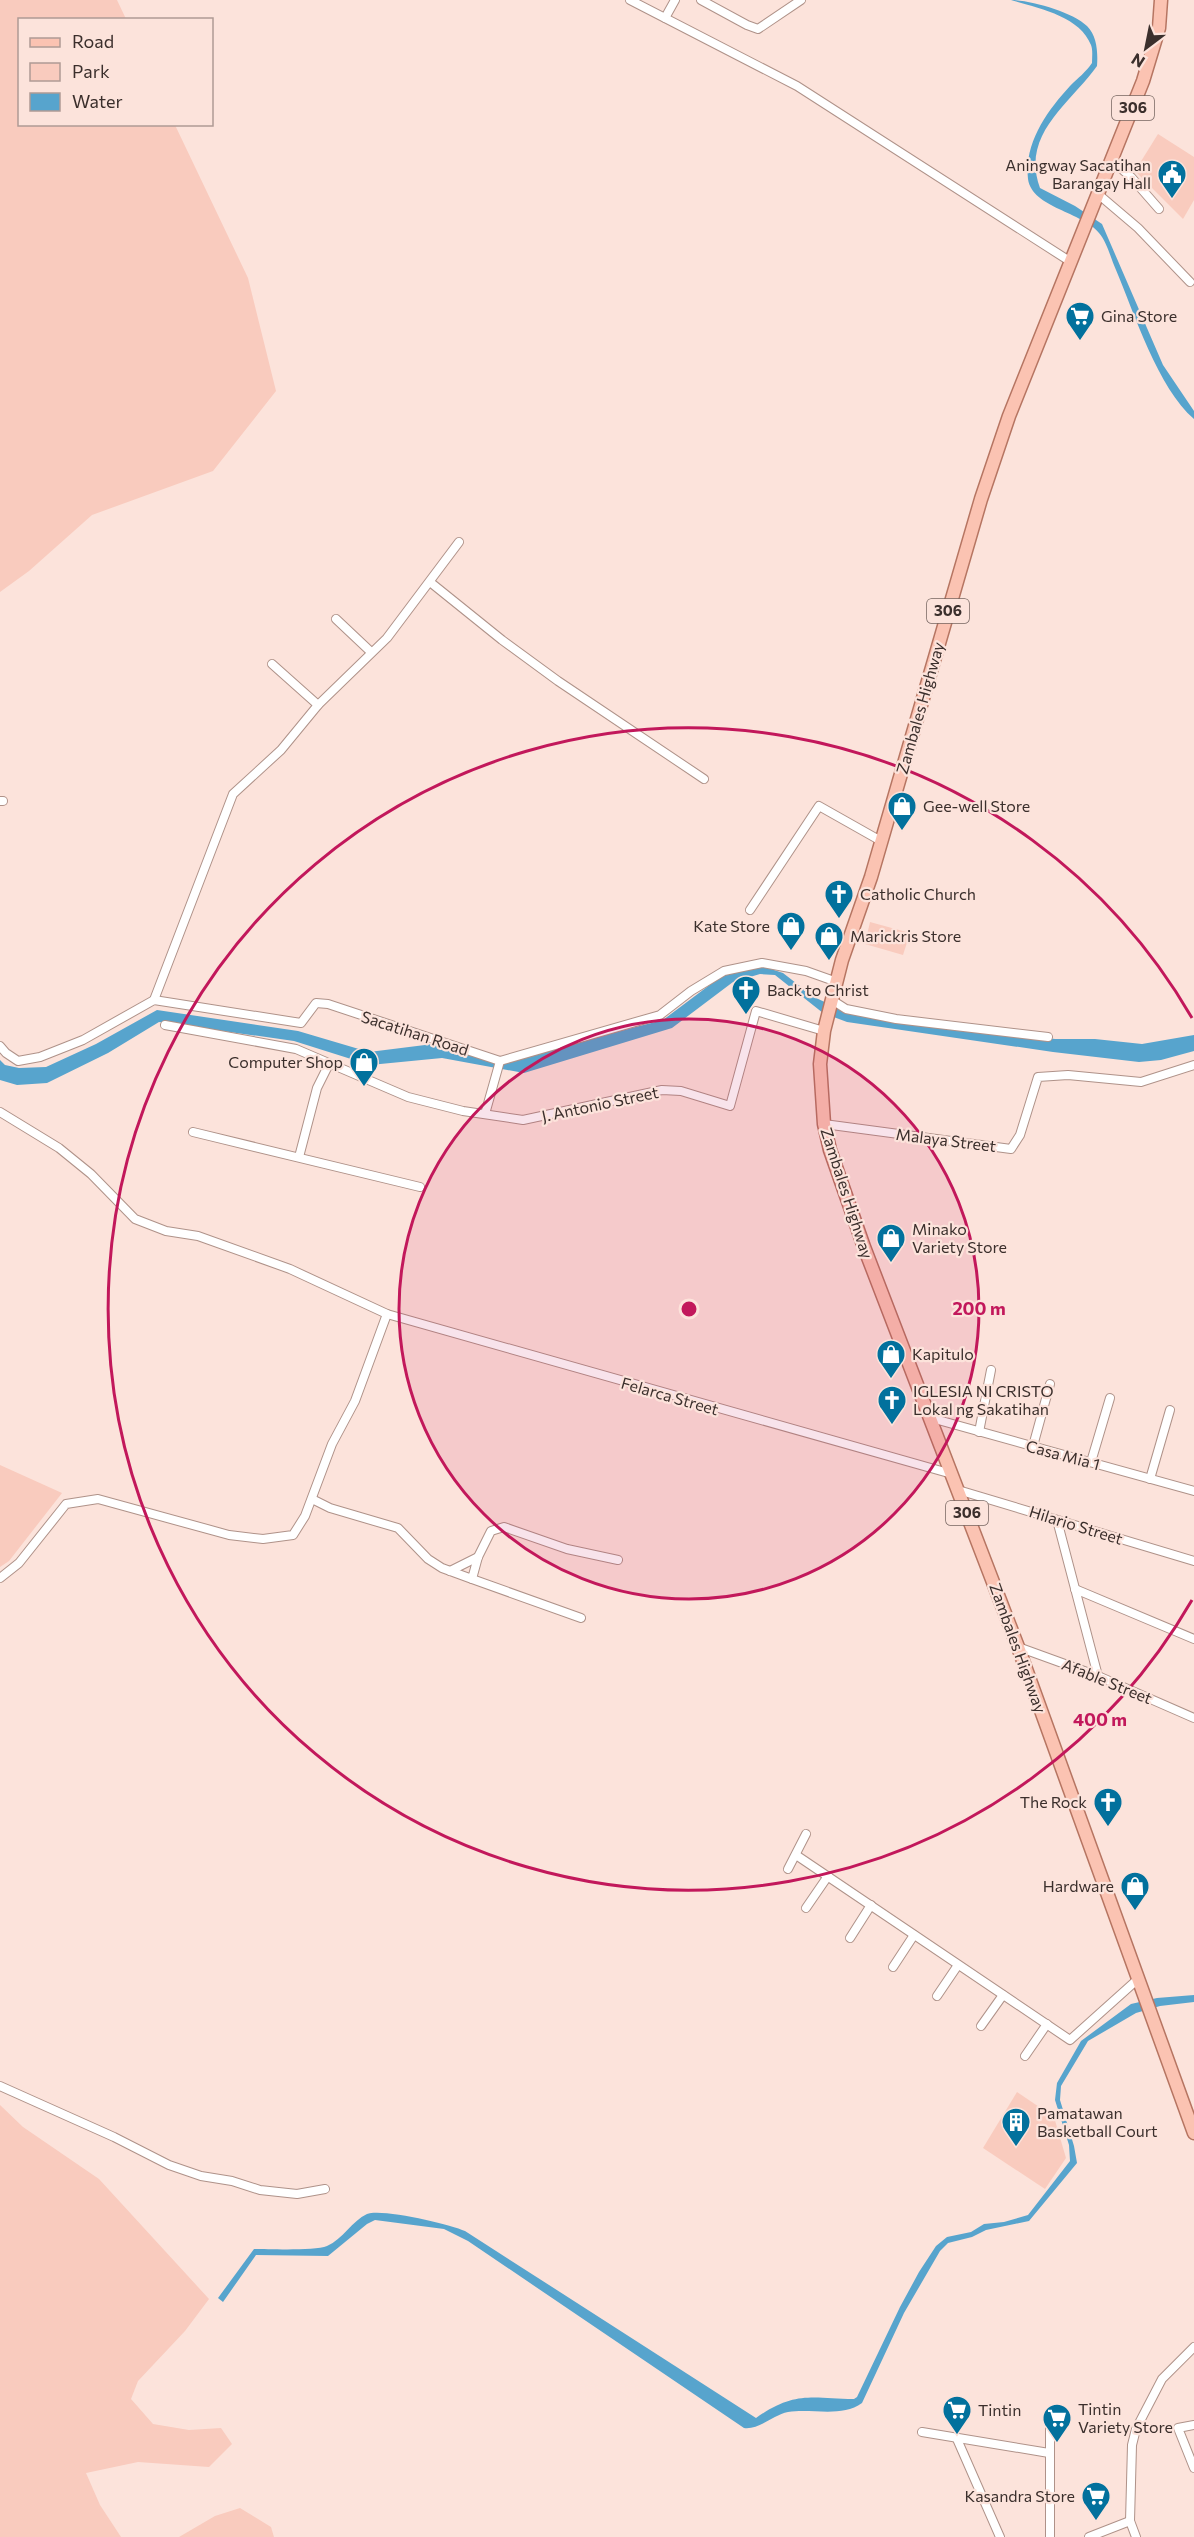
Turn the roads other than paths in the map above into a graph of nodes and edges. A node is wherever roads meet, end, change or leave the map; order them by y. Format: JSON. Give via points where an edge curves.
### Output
{"nodes":[{"id":1,"x":630,"y":0,"type":"edge"},
{"id":2,"x":675,"y":0,"type":"edge"},
{"id":3,"x":701,"y":0,"type":"edge"},
{"id":4,"x":801,"y":0,"type":"edge"},
{"id":5,"x":1161,"y":0,"type":"edge"},
{"id":6,"x":665,"y":18,"type":"junction"},
{"id":7,"x":1111,"y":160,"type":"junction"},
{"id":8,"x":1098,"y":194,"type":"junction"},
{"id":9,"x":1159,"y":208,"type":"dead end"},
{"id":10,"x":1071,"y":262,"type":"junction"},
{"id":11,"x":1190,"y":282,"type":"dead end"},
{"id":12,"x":459,"y":542,"type":"dead end"},
{"id":13,"x":430,"y":582,"type":"junction"},
{"id":14,"x":336,"y":619,"type":"dead end"},
{"id":15,"x":371,"y":652,"type":"junction"},
{"id":16,"x":272,"y":664,"type":"dead end"},
{"id":17,"x":318,"y":705,"type":"junction"},
{"id":18,"x":704,"y":779,"type":"dead end"},
{"id":19,"x":881,"y":841,"type":"junction"},
{"id":20,"x":750,"y":910,"type":"dead end"},
{"id":21,"x":837,"y":982,"type":"junction"},
{"id":22,"x":154,"y":1000,"type":"junction"},
{"id":23,"x":832,"y":1001,"type":"junction"},
{"id":24,"x":165,"y":1025,"type":"dead end"},
{"id":25,"x":825,"y":1027,"type":"junction"},
{"id":26,"x":1048,"y":1037,"type":"dead end"},
{"id":27,"x":0,"y":1046,"type":"edge"},
{"id":28,"x":500,"y":1060,"type":"junction"},
{"id":29,"x":329,"y":1064,"type":"junction"},
{"id":30,"x":1194,"y":1065,"type":"edge"},
{"id":31,"x":0,"y":1112,"type":"edge"},
{"id":32,"x":486,"y":1114,"type":"junction"},
{"id":33,"x":824,"y":1124,"type":"junction"},
{"id":34,"x":193,"y":1132,"type":"dead end"},
{"id":35,"x":299,"y":1157,"type":"junction"},
{"id":36,"x":420,"y":1187,"type":"dead end"},
{"id":37,"x":387,"y":1314,"type":"junction"},
{"id":38,"x":991,"y":1370,"type":"dead end"},
{"id":39,"x":1050,"y":1384,"type":"dead end"},
{"id":40,"x":1110,"y":1398,"type":"dead end"},
{"id":41,"x":1170,"y":1410,"type":"dead end"},
{"id":42,"x":931,"y":1418,"type":"junction"},
{"id":43,"x":979,"y":1432,"type":"junction"},
{"id":44,"x":1033,"y":1446,"type":"junction"},
{"id":45,"x":1091,"y":1462,"type":"junction"},
{"id":46,"x":953,"y":1475,"type":"junction"},
{"id":47,"x":1150,"y":1479,"type":"junction"},
{"id":48,"x":958,"y":1490,"type":"junction"},
{"id":49,"x":1194,"y":1491,"type":"edge"},
{"id":50,"x":312,"y":1499,"type":"junction"},
{"id":51,"x":1057,"y":1520,"type":"junction"},
{"id":52,"x":478,"y":1557,"type":"junction"},
{"id":53,"x":618,"y":1560,"type":"dead end"},
{"id":54,"x":1194,"y":1561,"type":"edge"},
{"id":55,"x":450,"y":1571,"type":"junction"},
{"id":56,"x":0,"y":1578,"type":"edge"},
{"id":57,"x":472,"y":1579,"type":"junction"},
{"id":58,"x":1075,"y":1589,"type":"junction"},
{"id":59,"x":581,"y":1618,"type":"dead end"},
{"id":60,"x":1194,"y":1639,"type":"edge"},
{"id":61,"x":1018,"y":1647,"type":"junction"},
{"id":62,"x":1098,"y":1676,"type":"junction"},
{"id":63,"x":1194,"y":1718,"type":"edge"},
{"id":64,"x":806,"y":1834,"type":"dead end"},
{"id":65,"x":796,"y":1855,"type":"junction"},
{"id":66,"x":788,"y":1869,"type":"dead end"},
{"id":67,"x":828,"y":1876,"type":"junction"},
{"id":68,"x":871,"y":1905,"type":"junction"},
{"id":69,"x":806,"y":1908,"type":"dead end"},
{"id":70,"x":914,"y":1935,"type":"junction"},
{"id":71,"x":850,"y":1938,"type":"dead end"},
{"id":72,"x":958,"y":1965,"type":"junction"},
{"id":73,"x":893,"y":1967,"type":"dead end"},
{"id":74,"x":1138,"y":1979,"type":"junction"},
{"id":75,"x":1003,"y":1995,"type":"junction"},
{"id":76,"x":937,"y":1996,"type":"dead end"},
{"id":77,"x":1047,"y":2024,"type":"junction"},
{"id":78,"x":981,"y":2026,"type":"dead end"},
{"id":79,"x":1025,"y":2056,"type":"dead end"},
{"id":80,"x":0,"y":2086,"type":"edge"},
{"id":81,"x":1194,"y":2133,"type":"edge"},
{"id":82,"x":326,"y":2189,"type":"dead end"},
{"id":83,"x":1194,"y":2347,"type":"edge"},
{"id":84,"x":1050,"y":2423,"type":"dead end"},
{"id":85,"x":1194,"y":2425,"type":"edge"},
{"id":86,"x":922,"y":2432,"type":"dead end"},
{"id":87,"x":957,"y":2439,"type":"junction"},
{"id":88,"x":1049,"y":2453,"type":"junction"},
{"id":89,"x":1194,"y":2468,"type":"edge"},
{"id":90,"x":1130,"y":2520,"type":"junction"},
{"id":91,"x":1000,"y":2537,"type":"edge"},
{"id":92,"x":1050,"y":2537,"type":"edge"},
{"id":93,"x":1089,"y":2537,"type":"edge"},
{"id":94,"x":1136,"y":2537,"type":"edge"}],
"edges":[{"from":1,"to":6,"type":"street"},
{"from":2,"to":6,"type":"street"},
{"from":3,"to":4,"type":"street","via":[[758,29]]},
{"from":5,"to":7,"type":"main road","name":"Zambales Highway","number":"306","via":[[1152,56]]},
{"from":6,"to":10,"type":"street","via":[[797,86]]},
{"from":7,"to":8,"type":"main road","name":"Zambales Highway","number":"306"},
{"from":7,"to":9,"type":"street"},
{"from":8,"to":10,"type":"main road","name":"Zambales Highway","number":"306"},
{"from":8,"to":11,"type":"street","via":[[1138,228]]},
{"from":10,"to":19,"type":"main road","name":"Zambales Highway","number":"306","via":[[1009,416],[981,499]]},
{"from":12,"to":13,"type":"street"},
{"from":13,"to":15,"type":"street","via":[[387,638]]},
{"from":13,"to":18,"type":"street","via":[[549,674]]},
{"from":14,"to":15,"type":"street"},
{"from":15,"to":17,"type":"street"},
{"from":16,"to":17,"type":"street"},
{"from":17,"to":22,"type":"street","via":[[281,750],[233,794]]},
{"from":19,"to":20,"type":"street","via":[[819,806]]},
{"from":19,"to":21,"type":"main road","name":"Zambales Highway","number":"306"},
{"from":21,"to":23,"type":"main road","name":"Zambales Highway","number":"306"},
{"from":21,"to":28,"type":"street","via":[[806,971],[762,963],[724,971],[660,1016]]},
{"from":22,"to":27,"type":"street","via":[[83,1040],[40,1057],[18,1061]]},
{"from":22,"to":28,"type":"street","name":"Sacatihan Road","via":[[301,1023],[316,1003],[328,1004]]},
{"from":23,"to":25,"type":"main road","name":"Zambales Highway","number":"306"},
{"from":23,"to":26,"type":"street","via":[[846,1009],[896,1019]]},
{"from":24,"to":29,"type":"street","name":"J. Antonio Street","via":[[296,1049]]},
{"from":25,"to":32,"type":"street","name":"J. Antonio Street","via":[[756,1011],[730,1106],[681,1091],[662,1090],[523,1120]]},
{"from":25,"to":33,"type":"main road","name":"Zambales Highway","number":"306","via":[[820,1064]]},
{"from":28,"to":32,"type":"street"},
{"from":29,"to":32,"type":"street","name":"J. Antonio Street","via":[[408,1097]]},
{"from":29,"to":35,"type":"street","via":[[317,1088]]},
{"from":30,"to":33,"type":"street","name":"Malaya Street","via":[[1141,1082],[1068,1075],[1038,1077],[1020,1135],[1011,1149]]},
{"from":31,"to":37,"type":"street","name":"Felarca Street","via":[[59,1148],[135,1219],[166,1231],[198,1236],[290,1269]]},
{"from":33,"to":42,"type":"main road","name":"Zambales Highway","number":"306","via":[[864,1247]]},
{"from":34,"to":35,"type":"street"},
{"from":35,"to":36,"type":"street"},
{"from":37,"to":46,"type":"street","name":"Felarca Street"},
{"from":37,"to":50,"type":"street","via":[[355,1401],[332,1444]]},
{"from":38,"to":43,"type":"street"},
{"from":39,"to":44,"type":"street"},
{"from":40,"to":45,"type":"street"},
{"from":41,"to":47,"type":"street"},
{"from":42,"to":43,"type":"street","name":"Casa Mia 1"},
{"from":42,"to":46,"type":"main road","name":"Zambales Highway","number":"306"},
{"from":43,"to":44,"type":"street","name":"Casa Mia 1"},
{"from":44,"to":45,"type":"street","name":"Casa Mia 1"},
{"from":45,"to":47,"type":"street","name":"Casa Mia 1"},
{"from":46,"to":48,"type":"main road","name":"Zambales Highway","number":"306"},
{"from":47,"to":49,"type":"street","name":"Casa Mia 1"},
{"from":48,"to":51,"type":"street","name":"Hilario Street"},
{"from":48,"to":61,"type":"main road","name":"Zambales Highway","number":"306"},
{"from":50,"to":55,"type":"street","via":[[398,1528],[429,1559]]},
{"from":50,"to":56,"type":"street","via":[[293,1535],[263,1539],[229,1535],[98,1500],[66,1504],[20,1563]]},
{"from":51,"to":54,"type":"street","name":"Hilario Street"},
{"from":51,"to":58,"type":"street"},
{"from":52,"to":53,"type":"street","via":[[491,1531],[504,1527]]},
{"from":52,"to":55,"type":"street"},
{"from":52,"to":57,"type":"street"},
{"from":55,"to":57,"type":"street"},
{"from":57,"to":59,"type":"street"},
{"from":58,"to":60,"type":"street"},
{"from":58,"to":62,"type":"street"},
{"from":61,"to":62,"type":"street","name":"Afable Street"},
{"from":61,"to":74,"type":"main road","name":"Zambales Highway","number":"306"},
{"from":62,"to":63,"type":"street","name":"Afable Street"},
{"from":64,"to":65,"type":"street"},
{"from":65,"to":66,"type":"street"},
{"from":65,"to":67,"type":"street"},
{"from":67,"to":68,"type":"street"},
{"from":67,"to":69,"type":"street"},
{"from":68,"to":70,"type":"street"},
{"from":68,"to":71,"type":"street"},
{"from":70,"to":72,"type":"street"},
{"from":70,"to":73,"type":"street"},
{"from":72,"to":75,"type":"street"},
{"from":72,"to":76,"type":"street"},
{"from":74,"to":77,"type":"street","via":[[1070,2040]]},
{"from":74,"to":81,"type":"main road","name":"Zambales Highway","number":"306"},
{"from":75,"to":77,"type":"street"},
{"from":75,"to":78,"type":"street"},
{"from":77,"to":79,"type":"street"},
{"from":80,"to":82,"type":"street","via":[[169,2165],[201,2176],[297,2194]]},
{"from":83,"to":90,"type":"street","via":[[1162,2379],[1136,2429]]},
{"from":84,"to":88,"type":"street"},
{"from":85,"to":89,"type":"street","via":[[1178,2428]]},
{"from":86,"to":87,"type":"street"},
{"from":87,"to":88,"type":"street"},
{"from":87,"to":91,"type":"street"},
{"from":88,"to":92,"type":"street"},
{"from":90,"to":93,"type":"street"},
{"from":90,"to":94,"type":"street"}]}
